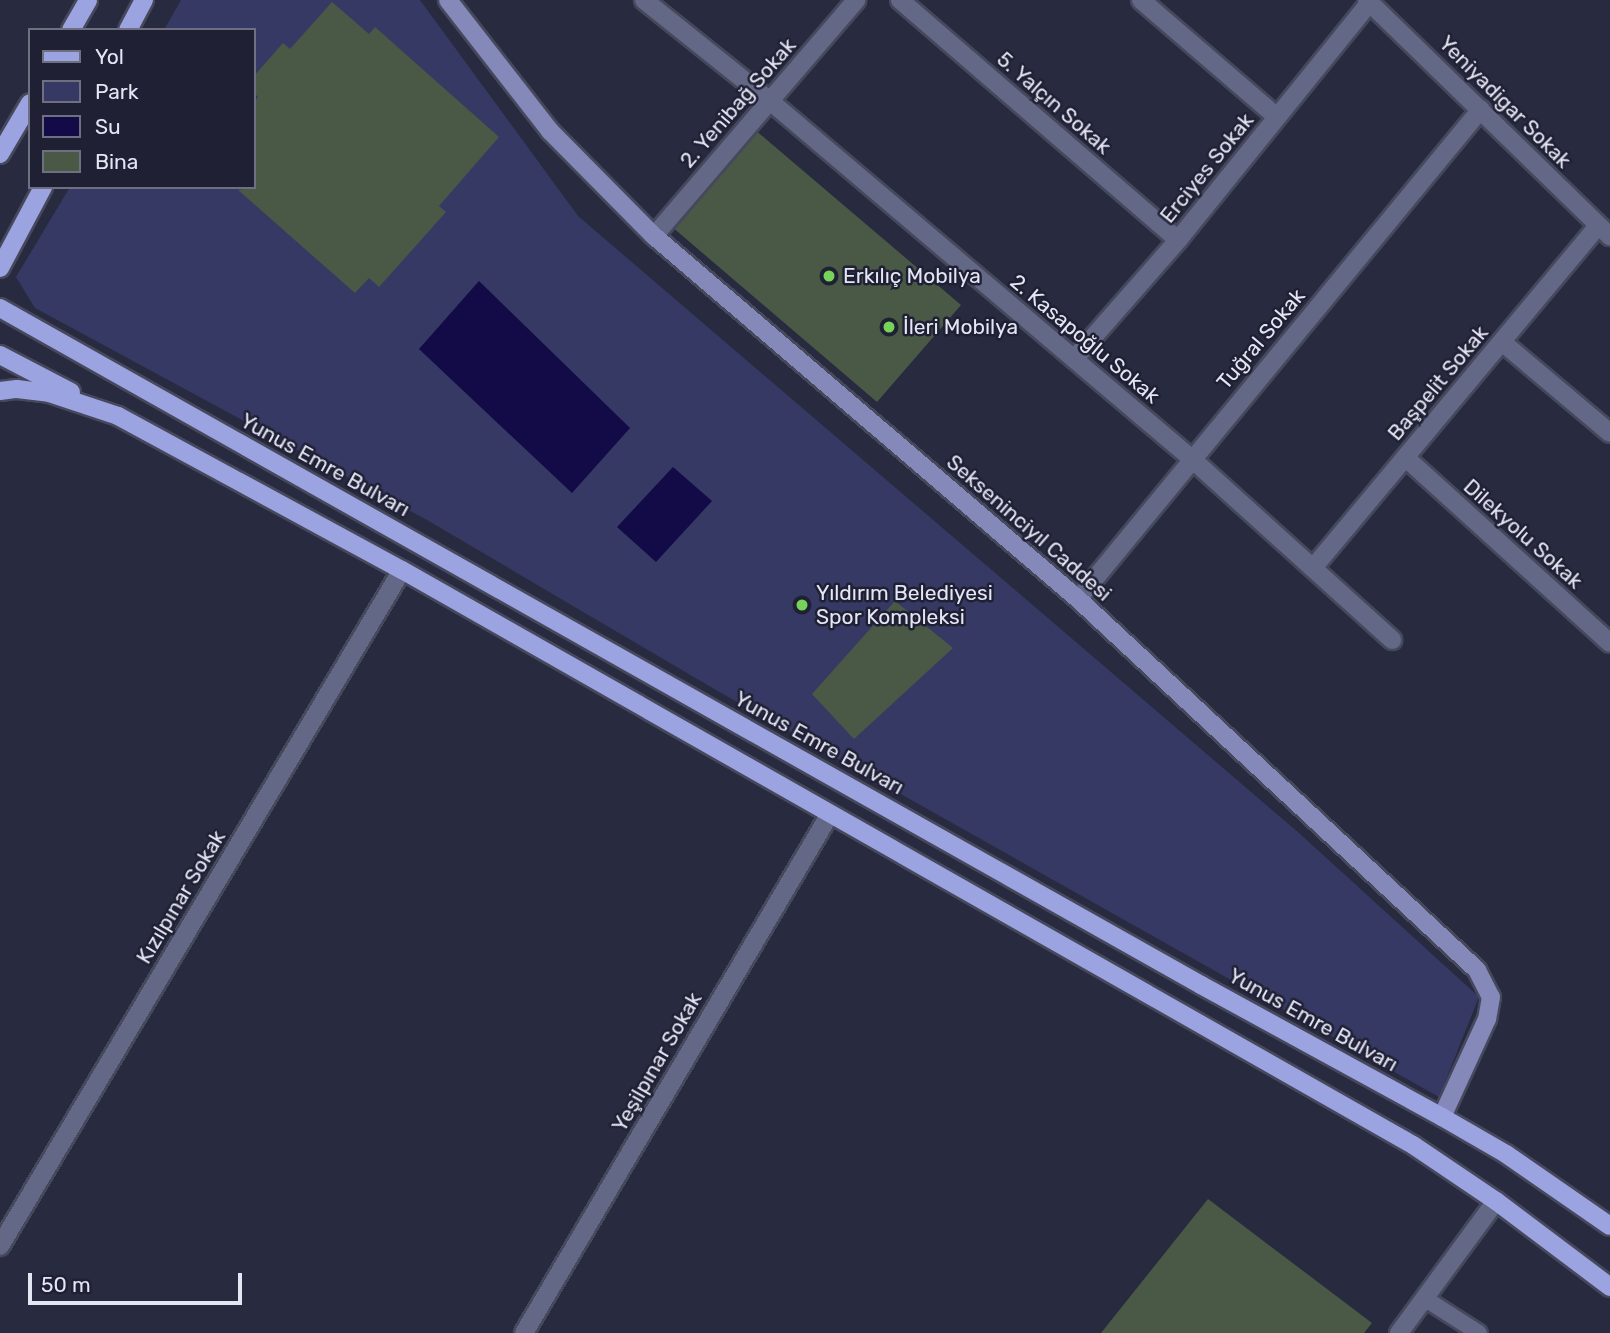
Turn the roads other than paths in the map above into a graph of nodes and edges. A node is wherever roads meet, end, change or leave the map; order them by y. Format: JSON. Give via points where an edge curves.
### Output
{"nodes":[{"id":1,"x":88,"y":0,"type":"edge"},
{"id":2,"x":144,"y":0,"type":"edge"},
{"id":3,"x":448,"y":0,"type":"edge"},
{"id":4,"x":644,"y":0,"type":"edge"},
{"id":5,"x":856,"y":0,"type":"edge"},
{"id":6,"x":900,"y":0,"type":"edge"},
{"id":7,"x":1141,"y":0,"type":"edge"},
{"id":8,"x":1368,"y":1,"type":"edge"},
{"id":9,"x":72,"y":28,"type":"edge"},
{"id":10,"x":129,"y":28,"type":"edge"},
{"id":11,"x":770,"y":101,"type":"junction"},
{"id":12,"x":28,"y":106,"type":"edge"},
{"id":13,"x":1481,"y":110,"type":"junction"},
{"id":14,"x":1278,"y":117,"type":"junction"},
{"id":15,"x":6,"y":133,"type":"edge"},
{"id":16,"x":0,"y":154,"type":"edge"},
{"id":17,"x":42,"y":189,"type":"edge"},
{"id":18,"x":1604,"y":231,"type":"edge"},
{"id":19,"x":654,"y":236,"type":"junction"},
{"id":20,"x":1178,"y":240,"type":"junction"},
{"id":21,"x":0,"y":268,"type":"edge"},
{"id":22,"x":0,"y":308,"type":"edge"},
{"id":23,"x":1502,"y":342,"type":"junction"},
{"id":24,"x":0,"y":355,"type":"edge"},
{"id":25,"x":1074,"y":359,"type":"junction"},
{"id":26,"x":0,"y":391,"type":"edge"},
{"id":27,"x":118,"y":416,"type":"junction"},
{"id":28,"x":1610,"y":433,"type":"edge"},
{"id":29,"x":1406,"y":458,"type":"junction"},
{"id":30,"x":1192,"y":459,"type":"junction"},
{"id":31,"x":1312,"y":568,"type":"junction"},
{"id":32,"x":402,"y":570,"type":"junction"},
{"id":33,"x":1078,"y":599,"type":"junction"},
{"id":34,"x":1392,"y":640,"type":"dead end"},
{"id":35,"x":1610,"y":643,"type":"edge"},
{"id":36,"x":830,"y":814,"type":"junction"},
{"id":37,"x":1442,"y":1117,"type":"junction"},
{"id":38,"x":1496,"y":1201,"type":"junction"},
{"id":39,"x":1610,"y":1226,"type":"edge"},
{"id":40,"x":0,"y":1246,"type":"edge"},
{"id":41,"x":1610,"y":1287,"type":"edge"},
{"id":42,"x":1424,"y":1298,"type":"junction"},
{"id":43,"x":524,"y":1333,"type":"edge"},
{"id":44,"x":1399,"y":1333,"type":"edge"},
{"id":45,"x":1479,"y":1333,"type":"edge"}],
"edges":[{"from":1,"to":9,"type":"main road"},
{"from":2,"to":10,"type":"main road"},
{"from":3,"to":19,"type":"main road","name":"Sekseninciyıl Caddesi","via":[[550,131]]},
{"from":4,"to":11,"type":"street","name":"2. Kasapoğlu Sokak"},
{"from":5,"to":11,"type":"street","name":"2. Yenibağ Sokak"},
{"from":6,"to":20,"type":"street","name":"5. Yalçın Sokak"},
{"from":7,"to":14,"type":"street"},
{"from":8,"to":13,"type":"street","name":"Yeniyadigar Sokak"},
{"from":8,"to":14,"type":"street","name":"Erciyes Sokak"},
{"from":11,"to":19,"type":"street","name":"2. Yenibağ Sokak"},
{"from":11,"to":25,"type":"street","name":"2. Kasapoğlu Sokak"},
{"from":12,"to":15,"type":"main road"},
{"from":13,"to":18,"type":"street","name":"Yeniyadigar Sokak"},
{"from":13,"to":30,"type":"street","name":"Tuğral Sokak"},
{"from":14,"to":20,"type":"street","name":"Erciyes Sokak"},
{"from":15,"to":16,"type":"main road"},
{"from":17,"to":21,"type":"main road"},
{"from":18,"to":23,"type":"street","name":"Başpelit Sokak"},
{"from":19,"to":33,"type":"main road","name":"Sekseninciyıl Caddesi"},
{"from":20,"to":25,"type":"street","name":"Erciyes Sokak"},
{"from":22,"to":37,"type":"main road","name":"Yunus Emre Bulvarı"},
{"from":23,"to":28,"type":"street"},
{"from":23,"to":29,"type":"street","name":"Başpelit Sokak"},
{"from":24,"to":27,"type":"main road"},
{"from":25,"to":30,"type":"street","name":"2. Kasapoğlu Sokak"},
{"from":26,"to":27,"type":"main road","via":[[49,393]]},
{"from":27,"to":32,"type":"main road"},
{"from":29,"to":31,"type":"street","name":"Başpelit Sokak"},
{"from":29,"to":35,"type":"street","name":"Dilekyolu Sokak"},
{"from":30,"to":31,"type":"street","name":"2. Kasapoğlu Sokak"},
{"from":30,"to":33,"type":"street","name":"Tuğral Sokak"},
{"from":31,"to":34,"type":"street","name":"2. Kasapoğlu Sokak"},
{"from":32,"to":36,"type":"main road"},
{"from":32,"to":40,"type":"street","name":"Kızılpınar Sokak"},
{"from":33,"to":37,"type":"main road","name":"Sekseninciyıl Caddesi","via":[[1477,970],[1491,997],[1487,1019]]},
{"from":36,"to":38,"type":"main road","via":[[1401,1139]]},
{"from":36,"to":43,"type":"street","name":"Yeşilpınar Sokak"},
{"from":37,"to":39,"type":"main road","name":"Yunus Emre Bulvarı","via":[[1506,1154]]},
{"from":38,"to":41,"type":"main road"},
{"from":38,"to":42,"type":"street"},
{"from":42,"to":44,"type":"street"},
{"from":42,"to":45,"type":"lane"}]}
